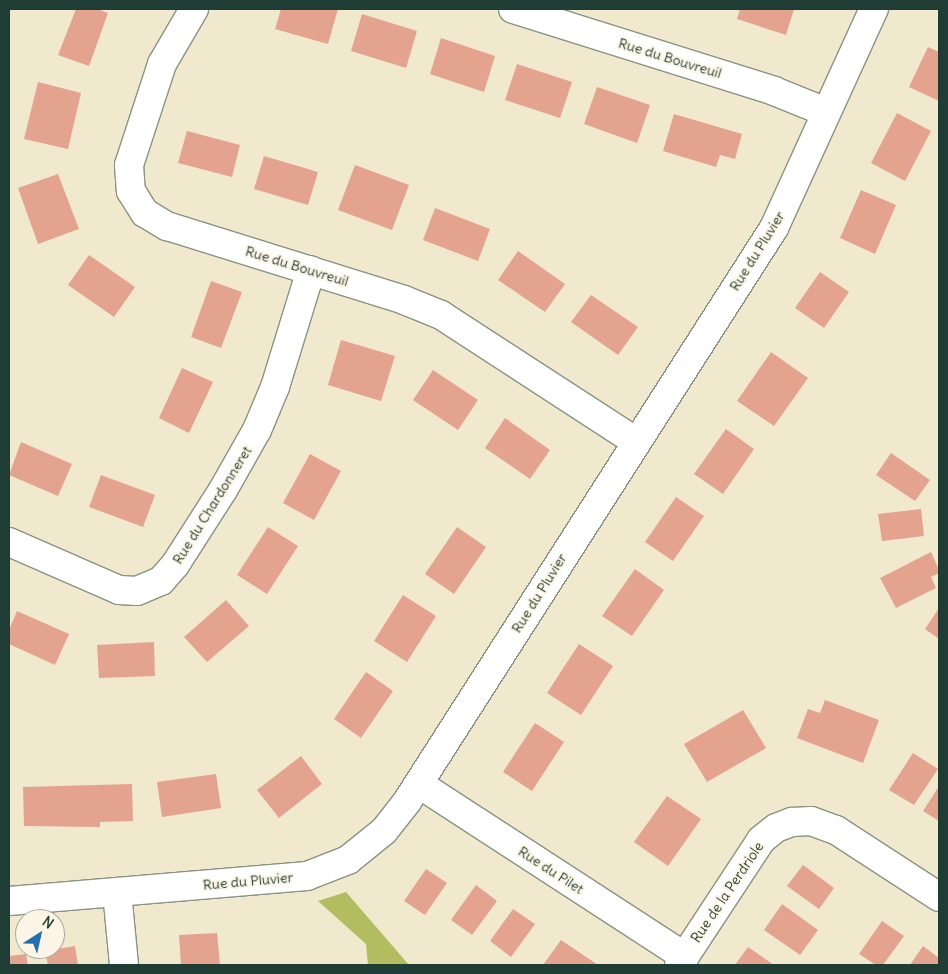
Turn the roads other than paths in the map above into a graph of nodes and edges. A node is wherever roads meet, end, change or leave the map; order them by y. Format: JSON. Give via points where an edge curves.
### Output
{"nodes":[{"id":1,"x":194,"y":9,"type":"edge"},
{"id":2,"x":513,"y":9,"type":"edge"},
{"id":3,"x":874,"y":9,"type":"edge"},
{"id":4,"x":826,"y":112,"type":"junction"},
{"id":5,"x":311,"y":270,"type":"junction"},
{"id":6,"x":635,"y":442,"type":"junction"},
{"id":7,"x":9,"y":542,"type":"edge"},
{"id":8,"x":418,"y":784,"type":"junction"},
{"id":9,"x":117,"y":892,"type":"junction"},
{"id":10,"x":939,"y":897,"type":"edge"},
{"id":11,"x":9,"y":901,"type":"edge"},
{"id":12,"x":682,"y":961,"type":"edge"},
{"id":13,"x":124,"y":965,"type":"edge"}],
"edges":[{"from":1,"to":5,"type":"street","name":"Rue du Bouvreuil","via":[[170,48],[144,116],[129,165],[131,191],[145,213],[159,223]]},
{"from":2,"to":4,"type":"street","name":"Rue du Bouvreuil","via":[[774,91]]},
{"from":3,"to":4,"type":"street","name":"Rue du Pluvier"},
{"from":4,"to":6,"type":"street","name":"Rue du Pluvier","via":[[774,228]]},
{"from":5,"to":6,"type":"street","name":"Rue du Bouvreuil","via":[[441,314]]},
{"from":5,"to":7,"type":"street","name":"Rue du Chardonneret","via":[[275,387],[257,430],[218,498],[161,581],[137,591],[119,590]]},
{"from":6,"to":8,"type":"street","name":"Rue du Pluvier"},
{"from":8,"to":9,"type":"street","name":"Rue du Pluvier","via":[[373,842],[333,868],[294,878]]},
{"from":8,"to":12,"type":"street","name":"Rue du Pilet"},
{"from":9,"to":11,"type":"street","name":"Rue du Pluvier"},
{"from":9,"to":13,"type":"street"},
{"from":10,"to":12,"type":"street","name":"Rue de la Perdriole","via":[[836,830],[811,821],[792,822],[776,828],[761,840]]}]}
